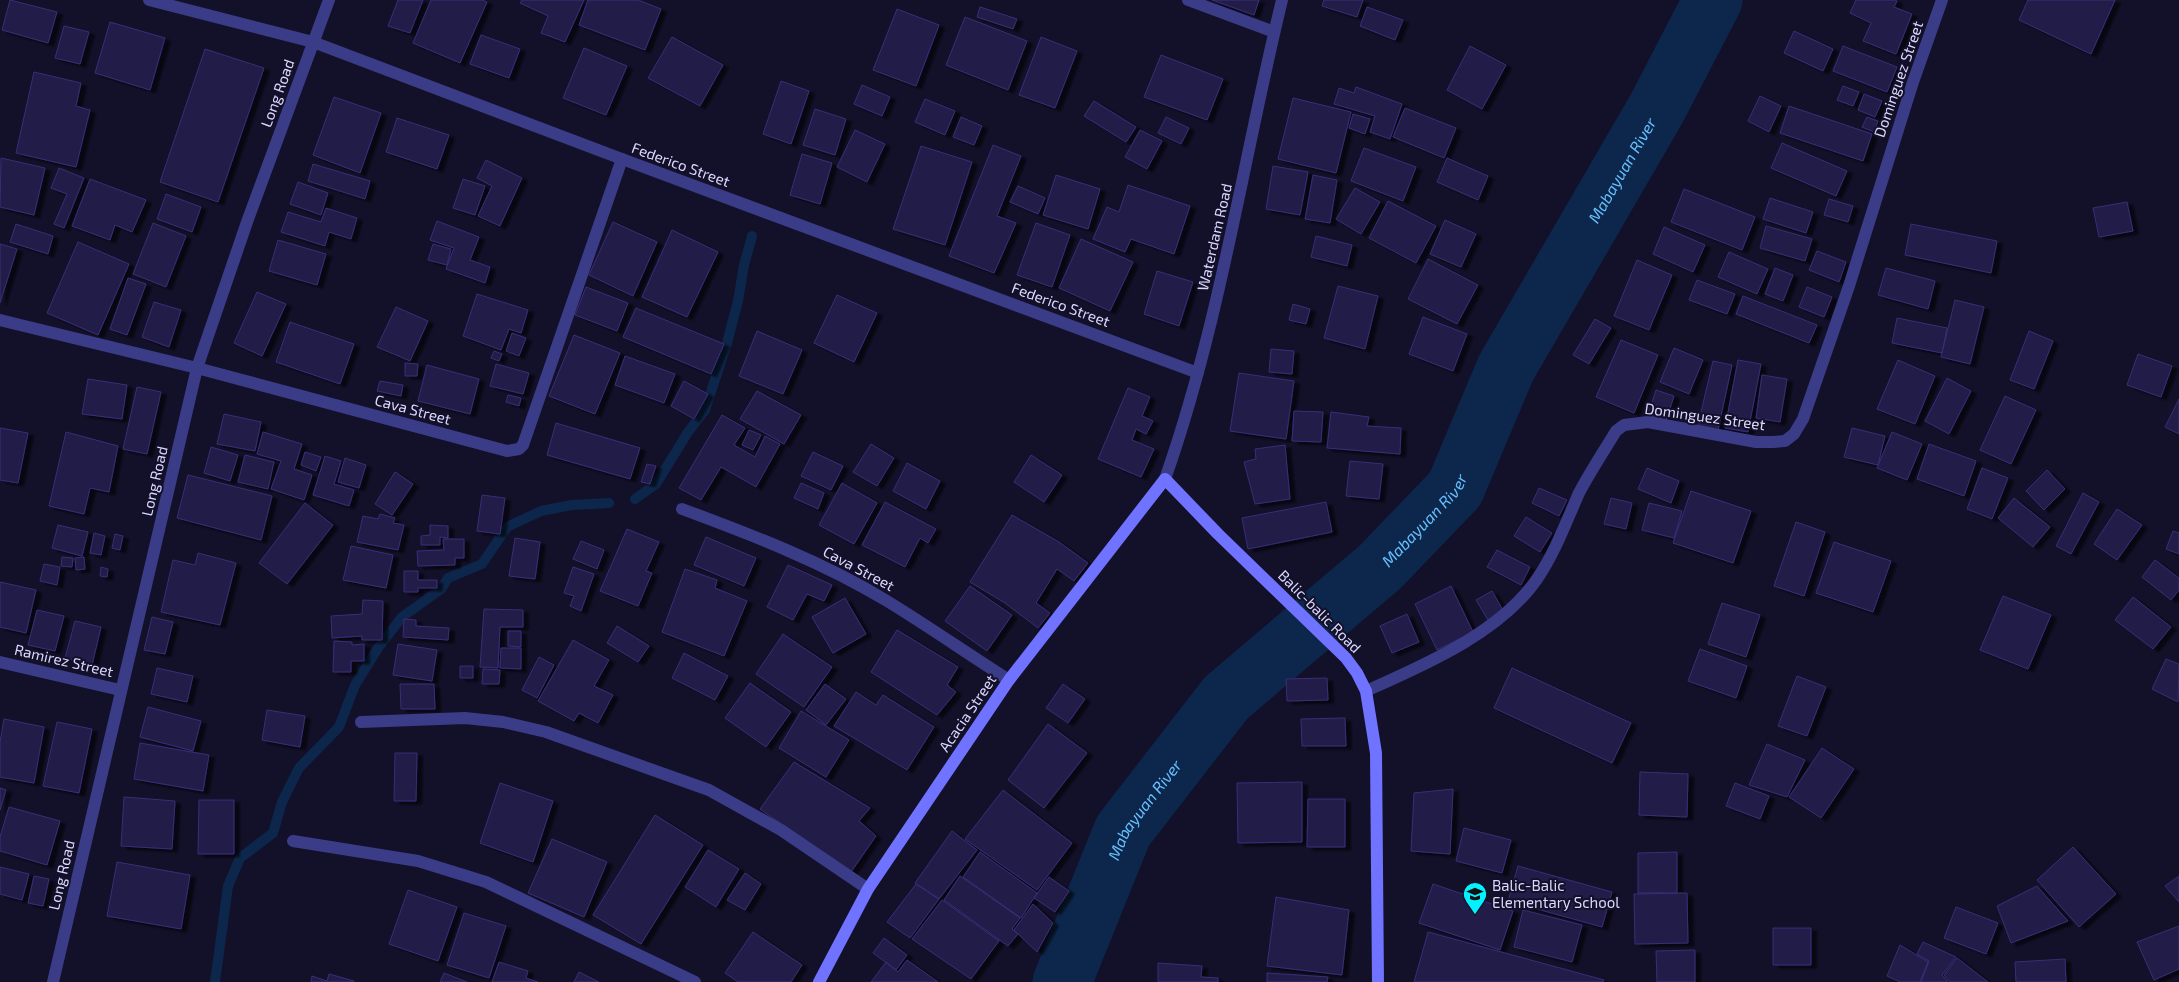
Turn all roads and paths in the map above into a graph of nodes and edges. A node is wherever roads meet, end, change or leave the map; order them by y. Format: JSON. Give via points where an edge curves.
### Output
{"nodes":[{"id":1,"x":149,"y":0,"type":"edge"},
{"id":2,"x":329,"y":0,"type":"edge"},
{"id":3,"x":1188,"y":0,"type":"edge"},
{"id":4,"x":1282,"y":0,"type":"edge"},
{"id":5,"x":1942,"y":0,"type":"edge"},
{"id":6,"x":1274,"y":32,"type":"junction"},
{"id":7,"x":313,"y":42,"type":"junction"},
{"id":8,"x":622,"y":159,"type":"junction"},
{"id":9,"x":0,"y":320,"type":"edge"},
{"id":10,"x":197,"y":368,"type":"junction"},
{"id":11,"x":1198,"y":372,"type":"junction"},
{"id":12,"x":1165,"y":479,"type":"junction"},
{"id":13,"x":682,"y":509,"type":"dead end"},
{"id":14,"x":0,"y":662,"type":"edge"},
{"id":15,"x":1009,"y":680,"type":"junction"},
{"id":16,"x":120,"y":690,"type":"junction"},
{"id":17,"x":1366,"y":691,"type":"junction"},
{"id":18,"x":361,"y":722,"type":"dead end"},
{"id":19,"x":293,"y":841,"type":"dead end"},
{"id":20,"x":868,"y":889,"type":"junction"},
{"id":21,"x":53,"y":982,"type":"edge"},
{"id":22,"x":695,"y":982,"type":"edge"},
{"id":23,"x":819,"y":982,"type":"edge"},
{"id":24,"x":1378,"y":982,"type":"edge"}],
"edges":[{"from":1,"to":7,"type":"street","name":"Federico Street"},
{"from":2,"to":7,"type":"street","name":"Long Road"},
{"from":3,"to":6,"type":"street"},
{"from":4,"to":6,"type":"street","name":"Waterdam Road"},
{"from":5,"to":17,"type":"street","name":"Dominguez Street","via":[[1849,286],[1803,419],[1794,434],[1785,440],[1756,442],[1648,422],[1624,425],[1616,431],[1581,491],[1537,579],[1514,605],[1489,627],[1405,674]]},
{"from":6,"to":11,"type":"street","name":"Waterdam Road","via":[[1247,165]]},
{"from":7,"to":8,"type":"street","name":"Federico Street"},
{"from":7,"to":10,"type":"street","name":"Long Road"},
{"from":8,"to":10,"type":"street","name":"Cava Street","via":[[519,449],[507,451]]},
{"from":8,"to":11,"type":"street","name":"Federico Street"},
{"from":9,"to":10,"type":"street","name":"Cava Street"},
{"from":10,"to":16,"type":"street","name":"Long Road"},
{"from":11,"to":12,"type":"street","name":"Waterdam Road","via":[[1182,433]]},
{"from":12,"to":15,"type":"main road","name":"Acacia Street"},
{"from":12,"to":17,"type":"main road","name":"Balic-balic Road","via":[[1326,636],[1358,673]]},
{"from":13,"to":15,"type":"street","name":"Cava Street","via":[[761,538],[826,568],[886,600]]},
{"from":14,"to":16,"type":"street","name":"Ramirez Street"},
{"from":15,"to":20,"type":"main road","name":"Acacia Street"},
{"from":16,"to":21,"type":"street","name":"Long Road"},
{"from":17,"to":24,"type":"main road","name":"Balic-balic Road","via":[[1376,753]]},
{"from":18,"to":20,"type":"street","via":[[465,718],[504,722],[546,732],[709,790],[781,830]]},
{"from":19,"to":22,"type":"street","via":[[418,861],[486,882]]},
{"from":20,"to":23,"type":"main road","name":"Acacia Street"}]}
